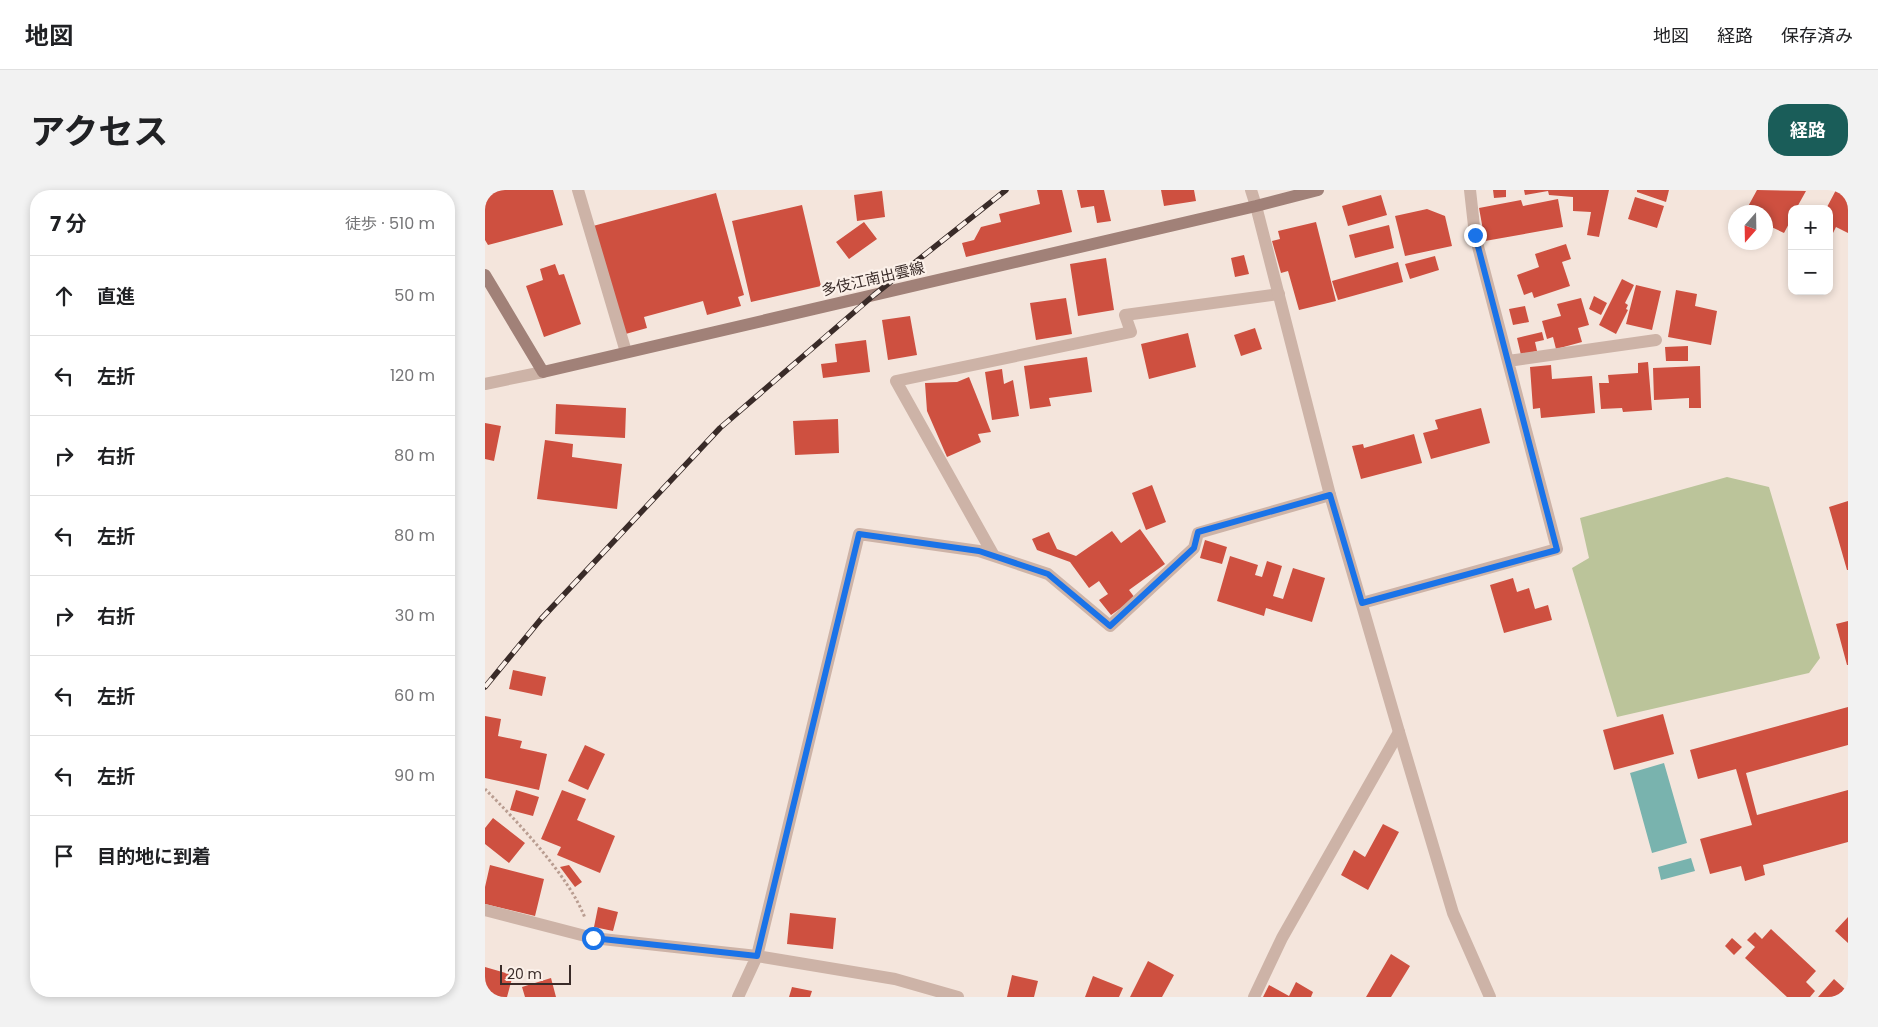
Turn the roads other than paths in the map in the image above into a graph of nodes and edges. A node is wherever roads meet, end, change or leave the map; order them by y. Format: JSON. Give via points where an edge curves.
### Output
{"nodes":[{"id":1,"x":578,"y":190,"type":"edge"},
{"id":2,"x":1251,"y":190,"type":"edge"},
{"id":3,"x":1318,"y":190,"type":"edge"},
{"id":4,"x":1470,"y":190,"type":"edge"},
{"id":5,"x":1256,"y":206,"type":"junction"},
{"id":6,"x":485,"y":275,"type":"edge"},
{"id":7,"x":1279,"y":294,"type":"junction"},
{"id":8,"x":1656,"y":340,"type":"dead end"},
{"id":9,"x":626,"y":352,"type":"junction"},
{"id":10,"x":1508,"y":360,"type":"junction"},
{"id":11,"x":543,"y":372,"type":"junction"},
{"id":12,"x":485,"y":384,"type":"edge"},
{"id":13,"x":1330,"y":495,"type":"junction"},
{"id":14,"x":994,"y":556,"type":"junction"},
{"id":15,"x":1362,"y":603,"type":"junction"},
{"id":16,"x":1399,"y":732,"type":"junction"},
{"id":17,"x":485,"y":910,"type":"edge"},
{"id":18,"x":757,"y":956,"type":"junction"},
{"id":19,"x":738,"y":997,"type":"edge"},
{"id":20,"x":958,"y":997,"type":"edge"},
{"id":21,"x":1254,"y":997,"type":"edge"},
{"id":22,"x":1490,"y":997,"type":"edge"}],
"edges":[{"from":1,"to":9,"type":"street"},
{"from":2,"to":5,"type":"street"},
{"from":3,"to":5,"type":"main road","name":"多伎江南出雲線"},
{"from":4,"to":10,"type":"street","via":[[1475,235]]},
{"from":5,"to":7,"type":"street"},
{"from":5,"to":9,"type":"main road","name":"多伎江南出雲線"},
{"from":6,"to":11,"type":"main road"},
{"from":7,"to":13,"type":"street"},
{"from":7,"to":14,"type":"street","via":[[1125,315],[1131,332],[896,381]]},
{"from":8,"to":10,"type":"street"},
{"from":9,"to":11,"type":"main road","name":"多伎江南出雲線"},
{"from":10,"to":15,"type":"street","via":[[1557,550]]},
{"from":11,"to":12,"type":"street"},
{"from":13,"to":14,"type":"street","via":[[1198,532],[1194,548],[1110,626],[1048,574]]},
{"from":13,"to":15,"type":"street"},
{"from":14,"to":18,"type":"street","via":[[979,551],[859,534]]},
{"from":15,"to":16,"type":"street"},
{"from":16,"to":21,"type":"street","via":[[1282,938]]},
{"from":16,"to":22,"type":"street","via":[[1453,913]]},
{"from":17,"to":18,"type":"street","via":[[593,938]]},
{"from":18,"to":19,"type":"street"},
{"from":18,"to":20,"type":"street","via":[[895,979]]}]}
